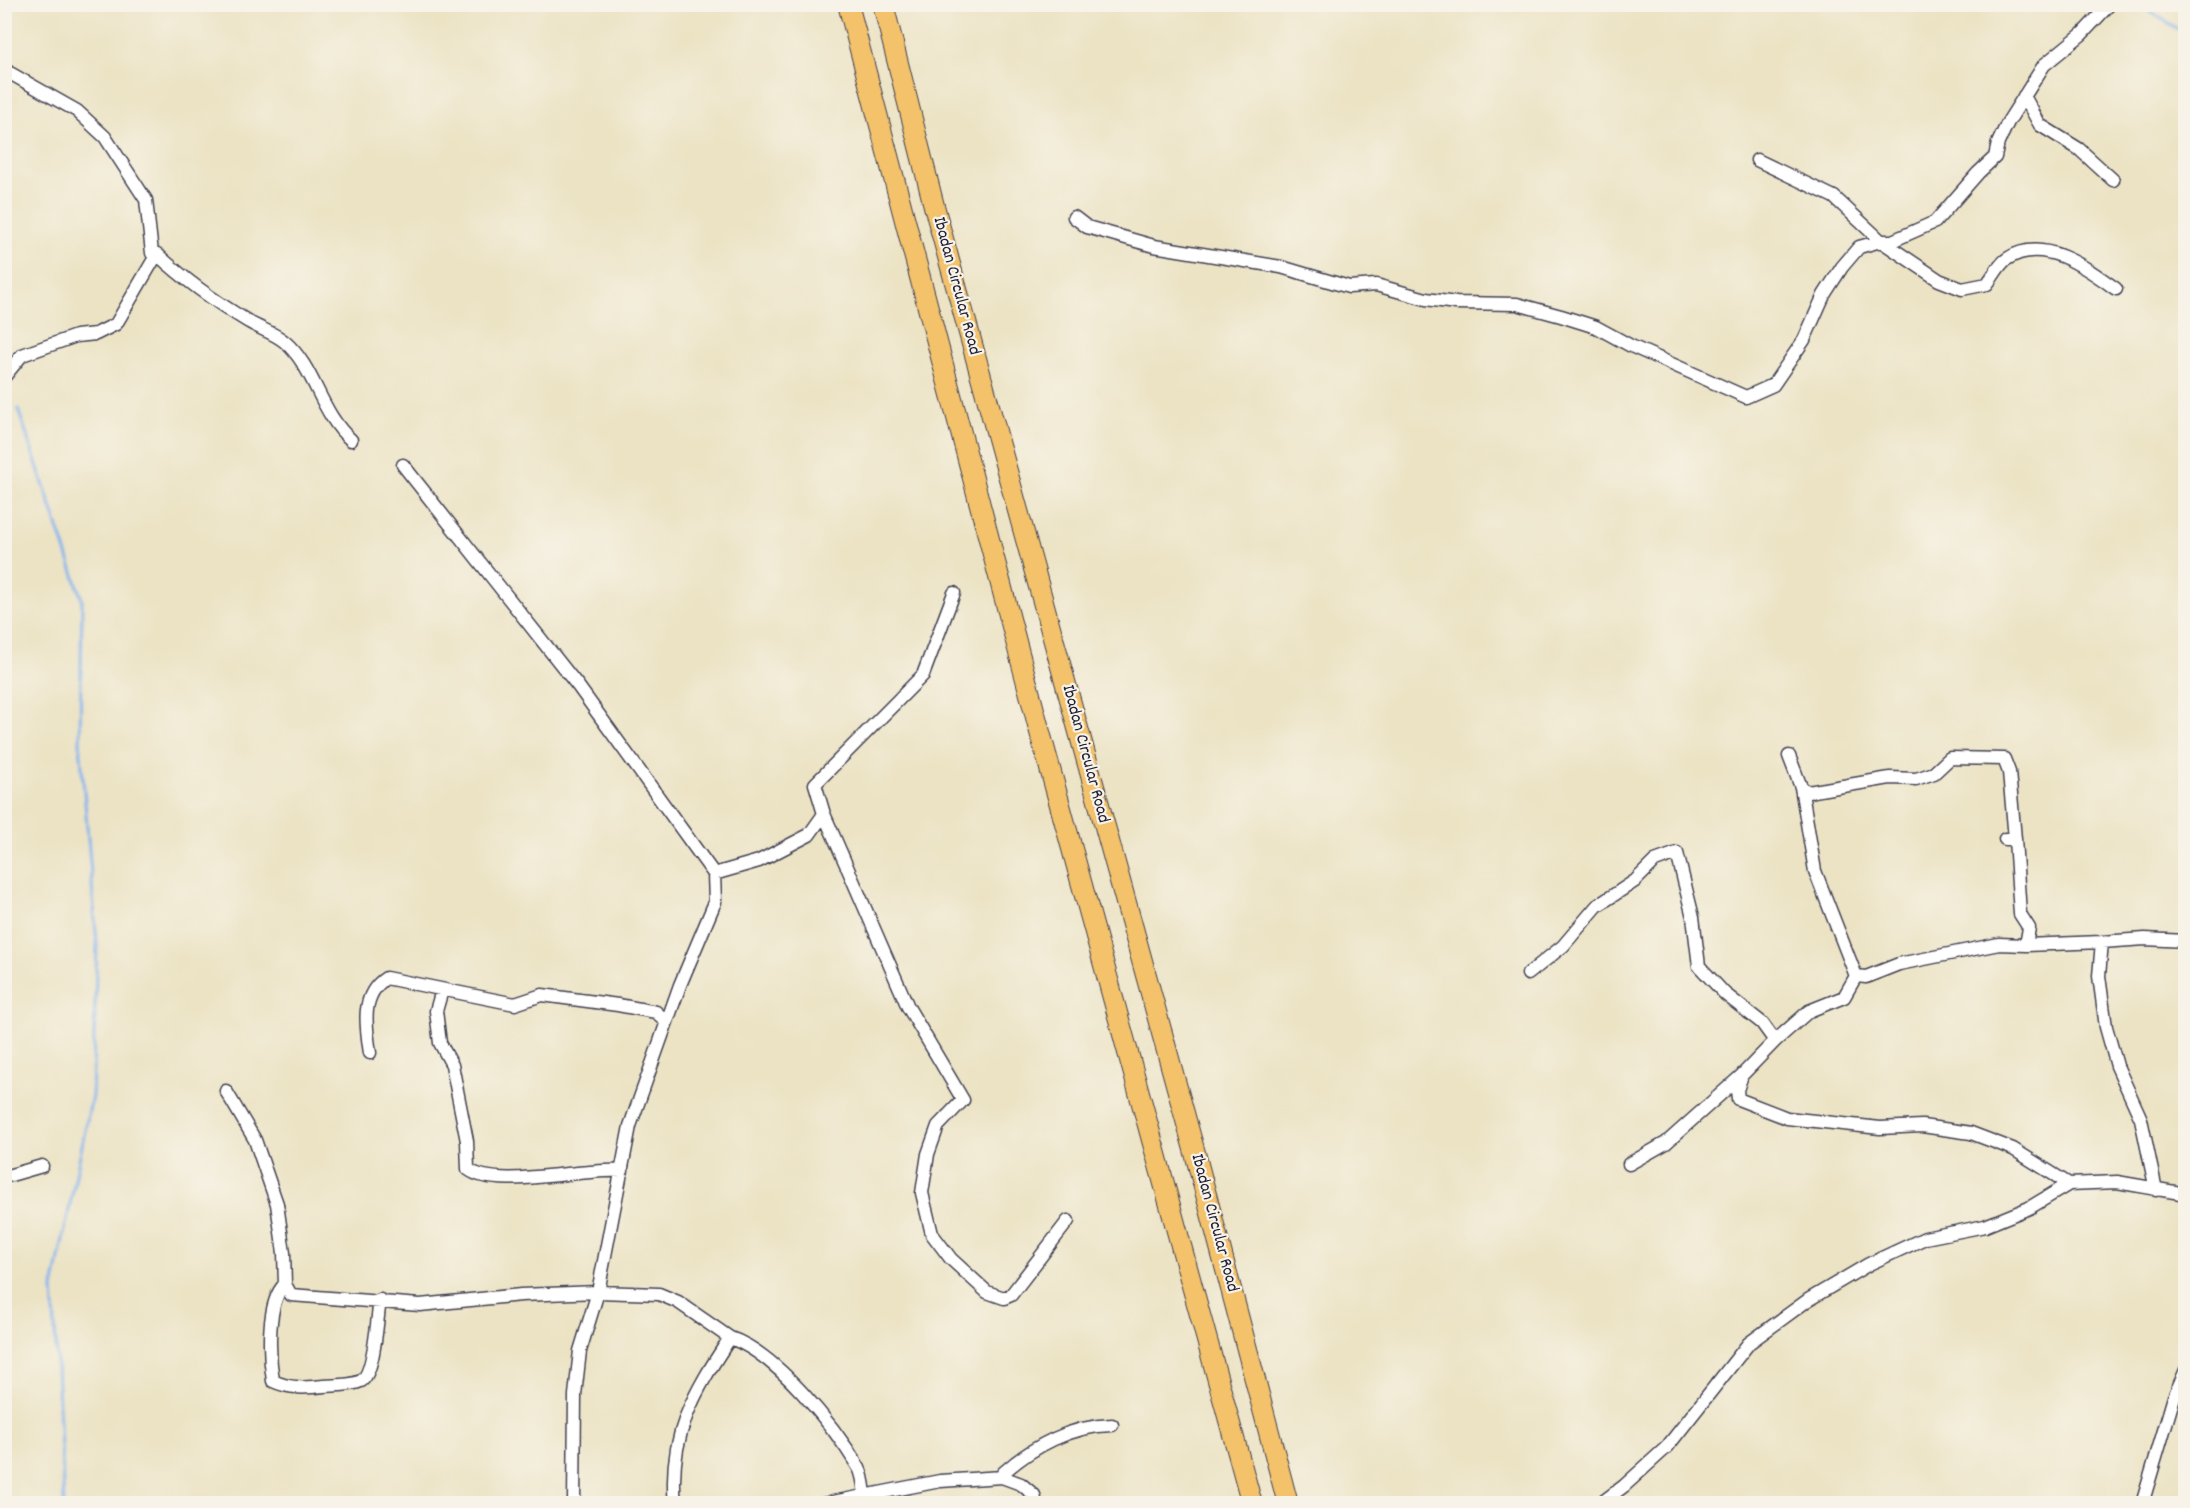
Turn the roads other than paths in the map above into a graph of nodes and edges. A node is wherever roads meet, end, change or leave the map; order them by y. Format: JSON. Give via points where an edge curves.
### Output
{"nodes":[{"id":1,"x":848,"y":4,"type":"edge"},
{"id":2,"x":883,"y":4,"type":"edge"},
{"id":3,"x":2110,"y":4,"type":"edge"},
{"id":4,"x":4,"y":67,"type":"edge"},
{"id":5,"x":2024,"y":96,"type":"junction"},
{"id":6,"x":1757,"y":160,"type":"dead end"},
{"id":7,"x":2113,"y":180,"type":"dead end"},
{"id":8,"x":1074,"y":217,"type":"dead end"},
{"id":9,"x":1881,"y":241,"type":"junction"},
{"id":10,"x":157,"y":254,"type":"junction"},
{"id":11,"x":2116,"y":289,"type":"dead end"},
{"id":12,"x":4,"y":377,"type":"edge"},
{"id":13,"x":351,"y":440,"type":"dead end"},
{"id":14,"x":403,"y":465,"type":"dead end"},
{"id":15,"x":954,"y":593,"type":"dead end"},
{"id":16,"x":1789,"y":756,"type":"dead end"},
{"id":17,"x":1801,"y":787,"type":"junction"},
{"id":18,"x":824,"y":814,"type":"junction"},
{"id":19,"x":714,"y":874,"type":"junction"},
{"id":20,"x":2186,"y":941,"type":"edge"},
{"id":21,"x":2102,"y":942,"type":"junction"},
{"id":22,"x":2026,"y":945,"type":"junction"},
{"id":23,"x":1528,"y":974,"type":"dead end"},
{"id":24,"x":1856,"y":976,"type":"junction"},
{"id":25,"x":442,"y":990,"type":"junction"},
{"id":26,"x":667,"y":1022,"type":"junction"},
{"id":27,"x":1775,"y":1041,"type":"junction"},
{"id":28,"x":370,"y":1053,"type":"dead end"},
{"id":29,"x":1742,"y":1075,"type":"junction"},
{"id":30,"x":226,"y":1091,"type":"dead end"},
{"id":31,"x":1629,"y":1164,"type":"dead end"},
{"id":32,"x":42,"y":1166,"type":"dead end"},
{"id":33,"x":622,"y":1172,"type":"junction"},
{"id":34,"x":4,"y":1177,"type":"edge"},
{"id":35,"x":2069,"y":1184,"type":"junction"},
{"id":36,"x":2156,"y":1190,"type":"junction"},
{"id":37,"x":2186,"y":1194,"type":"edge"},
{"id":38,"x":1068,"y":1221,"type":"dead end"},
{"id":39,"x":285,"y":1284,"type":"junction"},
{"id":40,"x":598,"y":1292,"type":"junction"},
{"id":41,"x":380,"y":1300,"type":"junction"},
{"id":42,"x":729,"y":1338,"type":"junction"},
{"id":43,"x":2186,"y":1371,"type":"edge"},
{"id":44,"x":1112,"y":1425,"type":"dead end"},
{"id":45,"x":1002,"y":1477,"type":"junction"},
{"id":46,"x":866,"y":1495,"type":"junction"},
{"id":47,"x":574,"y":1503,"type":"edge"},
{"id":48,"x":675,"y":1503,"type":"edge"},
{"id":49,"x":823,"y":1503,"type":"edge"},
{"id":50,"x":1036,"y":1503,"type":"edge"},
{"id":51,"x":1252,"y":1503,"type":"edge"},
{"id":52,"x":1288,"y":1503,"type":"edge"},
{"id":53,"x":1600,"y":1503,"type":"edge"},
{"id":54,"x":2142,"y":1503,"type":"edge"}],
"edges":[{"from":1,"to":51,"type":"highway","name":"Ibadan Circular Road","via":[[1038,725]]},
{"from":2,"to":52,"type":"highway","name":"Ibadan Circular Road","via":[[934,206]]},
{"from":3,"to":5,"type":"street","via":[[2082,34],[2044,65]]},
{"from":4,"to":10,"type":"street","via":[[77,111],[105,137],[146,200],[149,241],[152,253]]},
{"from":5,"to":7,"type":"street","via":[[2040,125],[2079,149]]},
{"from":5,"to":9,"type":"street","via":[[1998,143],[1995,157],[1935,222],[1892,241]]},
{"from":6,"to":9,"type":"street","via":[[1834,197]]},
{"from":8,"to":9,"type":"street","via":[[1087,227],[1154,246],[1281,267],[1349,287],[1376,285],[1456,303],[1517,304],[1596,327],[1746,397],[1773,385],[1804,340],[1824,295],[1859,247]]},
{"from":9,"to":11,"type":"street","via":[[1939,280],[1962,289],[1987,285],[2006,259],[2032,249],[2068,258]]},
{"from":10,"to":12,"type":"street","via":[[116,324],[96,334],[76,336],[22,355]]},
{"from":10,"to":13,"type":"street","via":[[189,285],[284,341],[297,355],[336,427]]},
{"from":14,"to":19,"type":"street","via":[[578,686]]},
{"from":15,"to":18,"type":"street","via":[[923,675],[815,784]]},
{"from":16,"to":17,"type":"street"},
{"from":17,"to":22,"type":"street","via":[[1808,792],[1890,778],[1916,779],[1934,773],[1950,758],[2004,759],[2009,772],[2010,839],[2020,914],[2029,928]]},
{"from":17,"to":24,"type":"street","via":[[1815,871]]},
{"from":18,"to":19,"type":"street","via":[[809,835],[759,861]]},
{"from":18,"to":38,"type":"street","via":[[908,1006],[963,1100],[938,1126],[928,1154],[922,1193],[932,1234],[951,1259],[987,1292],[1004,1298],[1011,1295]]},
{"from":19,"to":26,"type":"street","via":[[715,902]]},
{"from":20,"to":21,"type":"street"},
{"from":21,"to":22,"type":"street"},
{"from":21,"to":36,"type":"street","via":[[2099,976],[2106,1027],[2117,1066],[2140,1119]]},
{"from":22,"to":24,"type":"street","via":[[1999,944],[1899,964],[1866,977]]},
{"from":23,"to":27,"type":"street","via":[[1563,946],[1597,906],[1635,881],[1655,861],[1677,853],[1693,917],[1699,966],[1725,994],[1762,1023]]},
{"from":24,"to":27,"type":"street","via":[[1844,997],[1809,1011]]},
{"from":25,"to":26,"type":"street","via":[[515,1004],[542,995],[571,998],[656,1012]]},
{"from":25,"to":28,"type":"street","via":[[386,978],[378,983],[367,1005]]},
{"from":25,"to":33,"type":"street","via":[[436,1011],[440,1043],[452,1065],[467,1142],[468,1169],[476,1176],[497,1179],[603,1169]]},
{"from":26,"to":33,"type":"street","via":[[630,1126]]},
{"from":27,"to":29,"type":"street"},
{"from":29,"to":31,"type":"street","via":[[1666,1143]]},
{"from":29,"to":35,"type":"street","via":[[1738,1100],[1787,1118],[1971,1133],[2013,1149]]},
{"from":30,"to":39,"type":"street","via":[[255,1140],[277,1204]]},
{"from":32,"to":34,"type":"street"},
{"from":33,"to":40,"type":"street"},
{"from":35,"to":36,"type":"street","via":[[2117,1182]]},
{"from":35,"to":53,"type":"street","via":[[2029,1208],[1985,1226],[1925,1238],[1869,1264],[1808,1300],[1749,1343],[1667,1448]]},
{"from":36,"to":37,"type":"street"},
{"from":39,"to":41,"type":"street","via":[[291,1295]]},
{"from":39,"to":41,"type":"street","via":[[275,1300],[269,1359],[273,1381],[285,1387],[349,1383],[366,1376]]},
{"from":40,"to":41,"type":"street","via":[[420,1305]]},
{"from":40,"to":42,"type":"street","via":[[659,1294],[678,1302]]},
{"from":40,"to":47,"type":"street","via":[[577,1373]]},
{"from":42,"to":46,"type":"street","via":[[738,1340],[774,1367],[805,1396],[860,1469]]},
{"from":42,"to":48,"type":"street","via":[[686,1412],[672,1474]]},
{"from":43,"to":54,"type":"street","via":[[2174,1397]]},
{"from":44,"to":45,"type":"street","via":[[1087,1426],[1031,1450]]},
{"from":45,"to":46,"type":"street","via":[[940,1481]]},
{"from":45,"to":50,"type":"street","via":[[1021,1484],[1034,1495]]},
{"from":46,"to":49,"type":"street"}]}
